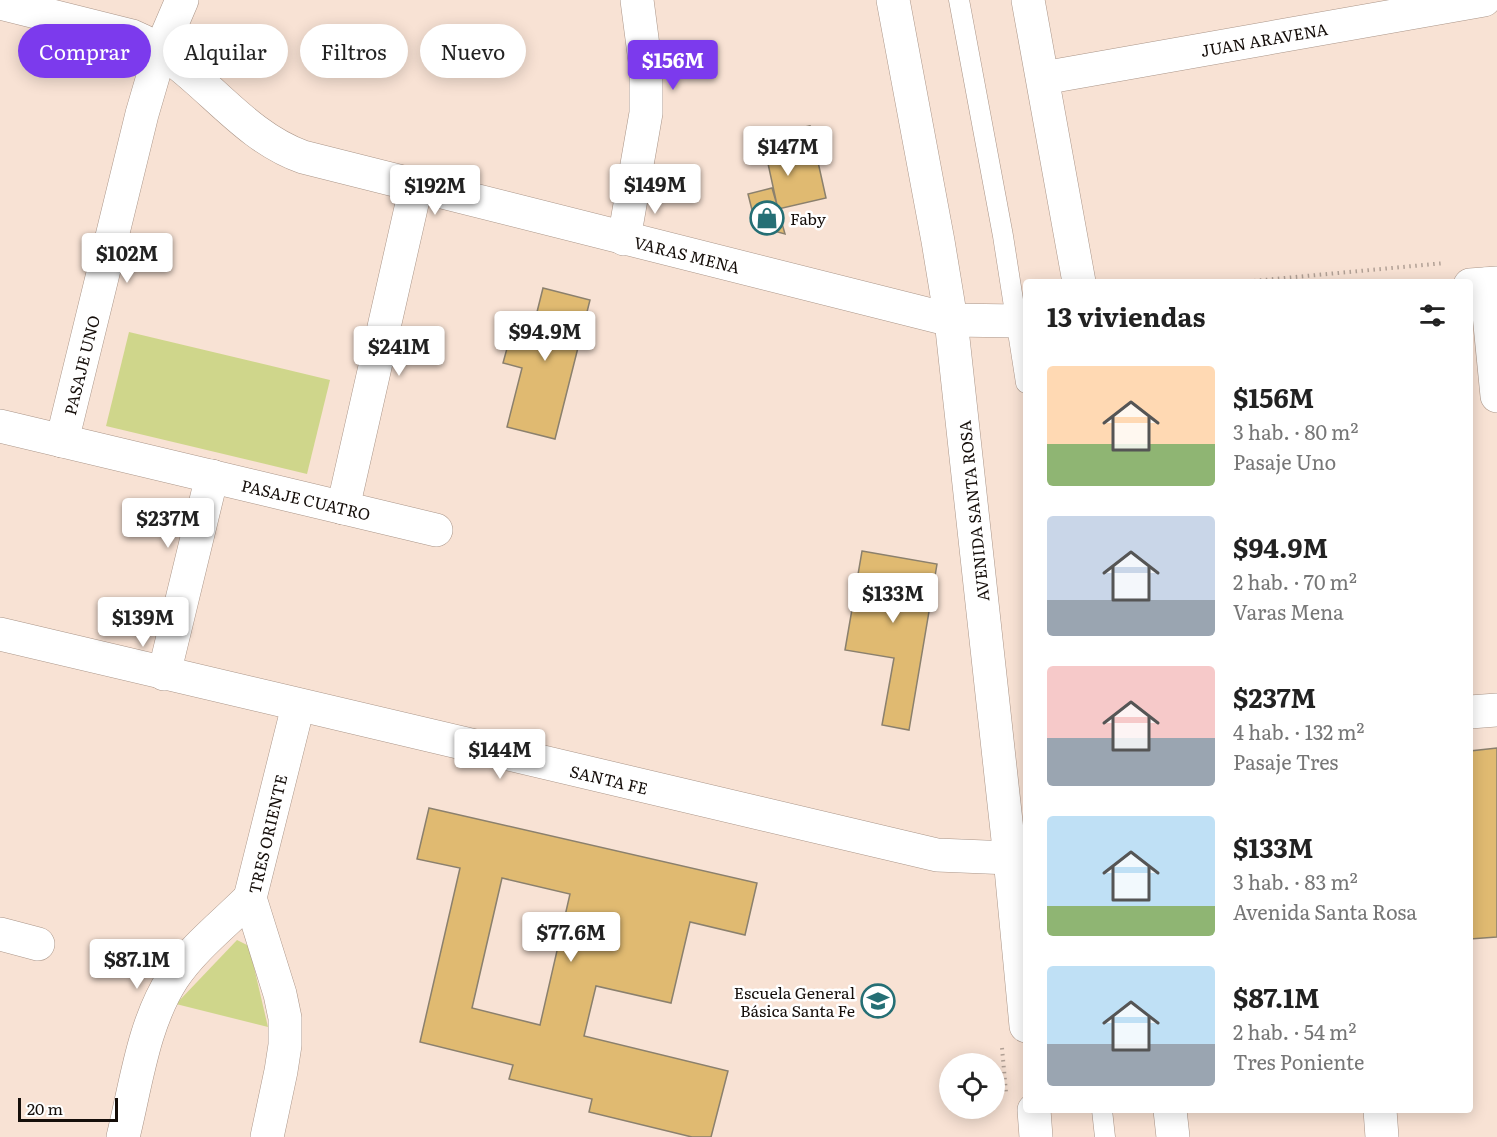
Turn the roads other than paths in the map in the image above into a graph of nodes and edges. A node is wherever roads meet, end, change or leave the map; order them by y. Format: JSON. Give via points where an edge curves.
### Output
{"nodes":[{"id":1,"x":182,"y":0,"type":"edge"},
{"id":2,"x":637,"y":0,"type":"edge"},
{"id":3,"x":892,"y":0,"type":"edge"},
{"id":4,"x":959,"y":0,"type":"edge"},
{"id":5,"x":1028,"y":0,"type":"edge"},
{"id":6,"x":1484,"y":0,"type":"edge"},
{"id":7,"x":0,"y":3,"type":"edge"},
{"id":8,"x":161,"y":50,"type":"junction"},
{"id":9,"x":1043,"y":78,"type":"junction"},
{"id":10,"x":416,"y":186,"type":"junction"},
{"id":11,"x":624,"y":238,"type":"junction"},
{"id":12,"x":1077,"y":279,"type":"edge"},
{"id":13,"x":1476,"y":279,"type":"edge"},
{"id":14,"x":951,"y":320,"type":"junction"},
{"id":15,"x":1022,"y":321,"type":"edge"},
{"id":16,"x":1023,"y":336,"type":"edge"},
{"id":17,"x":1497,"y":396,"type":"edge"},
{"id":18,"x":0,"y":426,"type":"edge"},
{"id":19,"x":62,"y":441,"type":"junction"},
{"id":20,"x":212,"y":476,"type":"junction"},
{"id":21,"x":344,"y":508,"type":"junction"},
{"id":22,"x":436,"y":530,"type":"dead end"},
{"id":23,"x":0,"y":634,"type":"edge"},
{"id":24,"x":164,"y":674,"type":"junction"},
{"id":25,"x":298,"y":706,"type":"junction"},
{"id":26,"x":1497,"y":710,"type":"edge"},
{"id":27,"x":1473,"y":712,"type":"edge"},
{"id":28,"x":1010,"y":858,"type":"junction"},
{"id":29,"x":250,"y":898,"type":"junction"},
{"id":30,"x":0,"y":934,"type":"edge"},
{"id":31,"x":38,"y":944,"type":"dead end"},
{"id":32,"x":1023,"y":994,"type":"edge"},
{"id":33,"x":1034,"y":1113,"type":"edge"},
{"id":34,"x":1102,"y":1113,"type":"edge"},
{"id":35,"x":1170,"y":1113,"type":"edge"},
{"id":36,"x":1380,"y":1113,"type":"edge"},
{"id":37,"x":123,"y":1137,"type":"edge"},
{"id":38,"x":267,"y":1137,"type":"edge"},
{"id":39,"x":1036,"y":1137,"type":"edge"},
{"id":40,"x":1105,"y":1137,"type":"edge"},
{"id":41,"x":1173,"y":1137,"type":"edge"},
{"id":42,"x":1382,"y":1137,"type":"edge"}],
"edges":[{"from":1,"to":8,"type":"street","name":"PASAJE UNO"},
{"from":2,"to":11,"type":"street","via":[[646,69],[646,113]]},
{"from":3,"to":14,"type":"street","name":"AVENIDA SANTA ROSA"},
{"from":4,"to":15,"type":"lane"},
{"from":5,"to":9,"type":"street"},
{"from":6,"to":9,"type":"street","name":"JUAN ARAVENA"},
{"from":7,"to":8,"type":"street","name":"VARAS MENA","via":[[132,36]]},
{"from":8,"to":10,"type":"street","name":"VARAS MENA","via":[[272,144],[303,157]]},
{"from":8,"to":19,"type":"street","name":"PASAJE UNO"},
{"from":9,"to":12,"type":"street"},
{"from":10,"to":11,"type":"street","name":"VARAS MENA"},
{"from":10,"to":21,"type":"street"},
{"from":11,"to":14,"type":"street","name":"VARAS MENA"},
{"from":13,"to":17,"type":"street"},
{"from":14,"to":15,"type":"street","name":"VARAS MENA"},
{"from":14,"to":28,"type":"street","name":"AVENIDA SANTA ROSA"},
{"from":15,"to":16,"type":"lane"},
{"from":18,"to":19,"type":"street","name":"PASAJE CUATRO"},
{"from":19,"to":20,"type":"street","name":"PASAJE CUATRO"},
{"from":20,"to":21,"type":"street","name":"PASAJE CUATRO"},
{"from":20,"to":24,"type":"street"},
{"from":21,"to":22,"type":"street","name":"PASAJE CUATRO"},
{"from":23,"to":24,"type":"street","name":"SANTA FE"},
{"from":24,"to":25,"type":"street","name":"SANTA FE"},
{"from":25,"to":28,"type":"street","name":"SANTA FE","via":[[937,855]]},
{"from":25,"to":29,"type":"street","name":"TRES ORIENTE"},
{"from":26,"to":27,"type":"street"},
{"from":28,"to":32,"type":"street","name":"AVENIDA SANTA ROSA"},
{"from":29,"to":37,"type":"street","via":[[185,962],[164,994],[150,1026]]},
{"from":29,"to":38,"type":"street","name":"TRES ORIENTE","via":[[285,1018],[285,1045]]},
{"from":30,"to":31,"type":"street"},
{"from":33,"to":39,"type":"street"},
{"from":34,"to":40,"type":"lane"},
{"from":35,"to":41,"type":"street"},
{"from":36,"to":42,"type":"street"}]}
